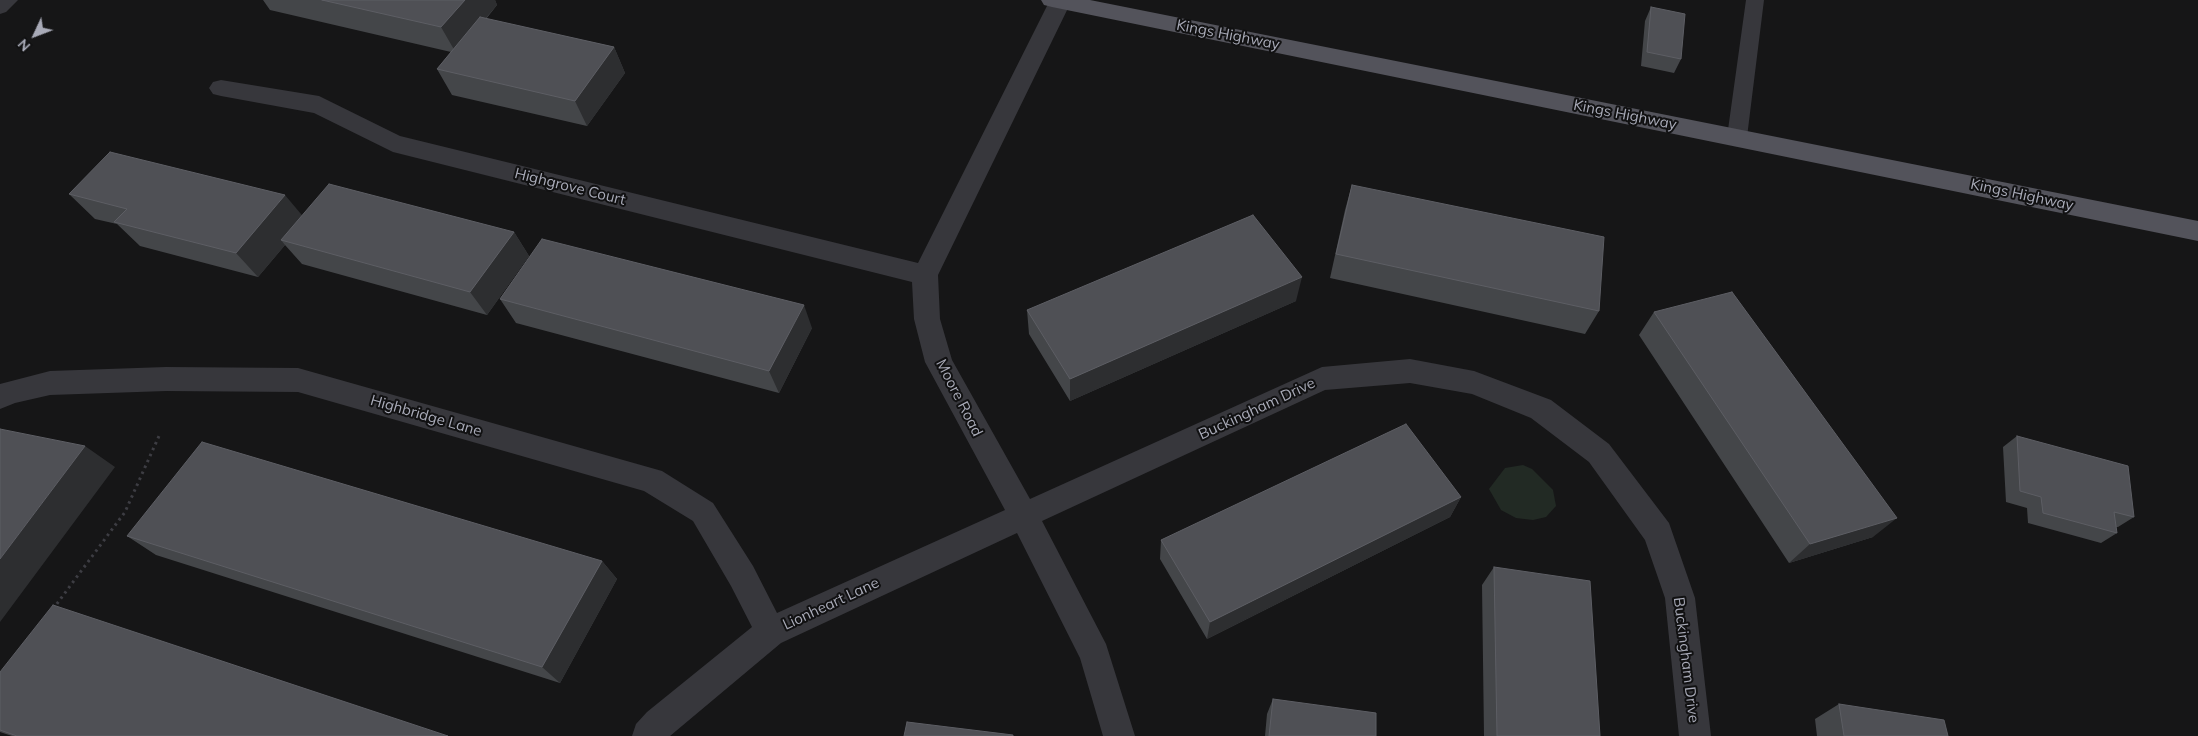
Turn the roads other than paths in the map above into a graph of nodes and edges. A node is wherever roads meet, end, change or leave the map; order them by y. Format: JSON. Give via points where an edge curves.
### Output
{"nodes":[{"id":1,"x":9,"y":0,"type":"edge"},
{"id":2,"x":1755,"y":0,"type":"edge"},
{"id":3,"x":1056,"y":1,"type":"edge"},
{"id":4,"x":0,"y":8,"type":"edge"},
{"id":5,"x":220,"y":88,"type":"dead end"},
{"id":6,"x":1738,"y":137,"type":"junction"},
{"id":7,"x":2198,"y":231,"type":"edge"},
{"id":8,"x":925,"y":275,"type":"junction"},
{"id":9,"x":0,"y":397,"type":"edge"},
{"id":10,"x":1023,"y":516,"type":"junction"},
{"id":11,"x":770,"y":632,"type":"junction"},
{"id":12,"x":659,"y":732,"type":"edge"},
{"id":13,"x":1119,"y":736,"type":"edge"},
{"id":14,"x":1695,"y":736,"type":"edge"}],
"edges":[{"from":1,"to":4,"type":"lane"},
{"from":2,"to":6,"type":"lane"},
{"from":3,"to":6,"type":"main road","name":"Kings Highway"},
{"from":3,"to":8,"type":"street","name":"Moore Road"},
{"from":5,"to":8,"type":"street","name":"Highgrove Court","via":[[319,105],[393,143]]},
{"from":6,"to":7,"type":"main road","name":"Kings Highway"},
{"from":8,"to":10,"type":"street","name":"Moore Road","via":[[927,319],[939,362]]},
{"from":9,"to":11,"type":"street","name":"Highbridge Lane","via":[[50,383],[166,379],[298,380],[652,480],[703,512],[742,576]]},
{"from":10,"to":11,"type":"street","name":"Lionheart Lane"},
{"from":10,"to":13,"type":"street","name":"Moore Road","via":[[1095,655]]},
{"from":10,"to":14,"type":"street","name":"Buckingham Drive","via":[[1322,379],[1410,371],[1474,383],[1541,409],[1599,452],[1658,533],[1680,598]]},
{"from":11,"to":12,"type":"street","name":"Lionheart Lane"}]}
